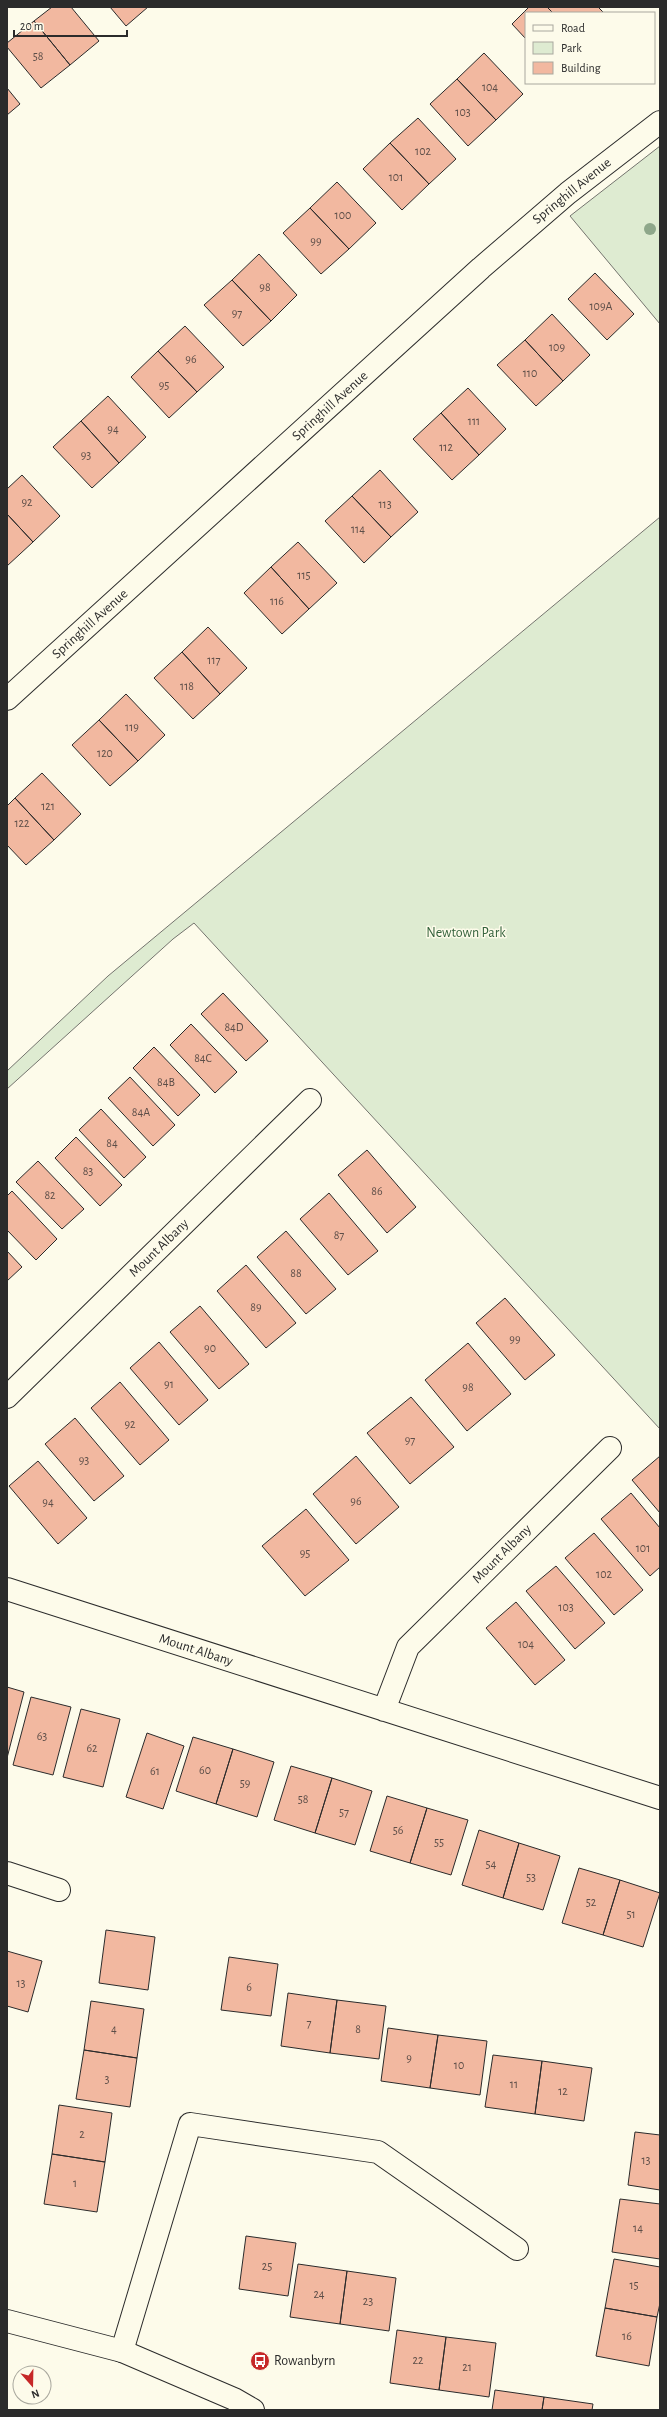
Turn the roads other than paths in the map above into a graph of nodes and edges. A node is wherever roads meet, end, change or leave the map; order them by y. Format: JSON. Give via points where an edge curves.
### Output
{"nodes":[{"id":1,"x":660,"y":122,"type":"edge"},
{"id":2,"x":7,"y":699,"type":"edge"},
{"id":3,"x":310,"y":1100,"type":"dead end"},
{"id":4,"x":7,"y":1397,"type":"edge"},
{"id":5,"x":610,"y":1448,"type":"dead end"},
{"id":6,"x":7,"y":1589,"type":"edge"},
{"id":7,"x":384,"y":1710,"type":"junction"},
{"id":8,"x":660,"y":1798,"type":"edge"},
{"id":9,"x":7,"y":1873,"type":"edge"},
{"id":10,"x":59,"y":1890,"type":"dead end"},
{"id":11,"x":517,"y":2249,"type":"dead end"},
{"id":12,"x":7,"y":2321,"type":"edge"},
{"id":13,"x":122,"y":2351,"type":"junction"},
{"id":14,"x":253,"y":2410,"type":"edge"}],
"edges":[{"from":1,"to":2,"type":"street","name":"Springhill Avenue","via":[[568,193],[481,268]]},
{"from":3,"to":4,"type":"street","name":"Mount Albany"},
{"from":5,"to":7,"type":"street","name":"Mount Albany","via":[[408,1647]]},
{"from":6,"to":7,"type":"street","name":"Mount Albany"},
{"from":7,"to":8,"type":"street","name":"Mount Albany"},
{"from":9,"to":10,"type":"street"},
{"from":11,"to":13,"type":"street","via":[[378,2152],[190,2124]]},
{"from":12,"to":13,"type":"street"},
{"from":13,"to":14,"type":"street","via":[[234,2399]]}]}
